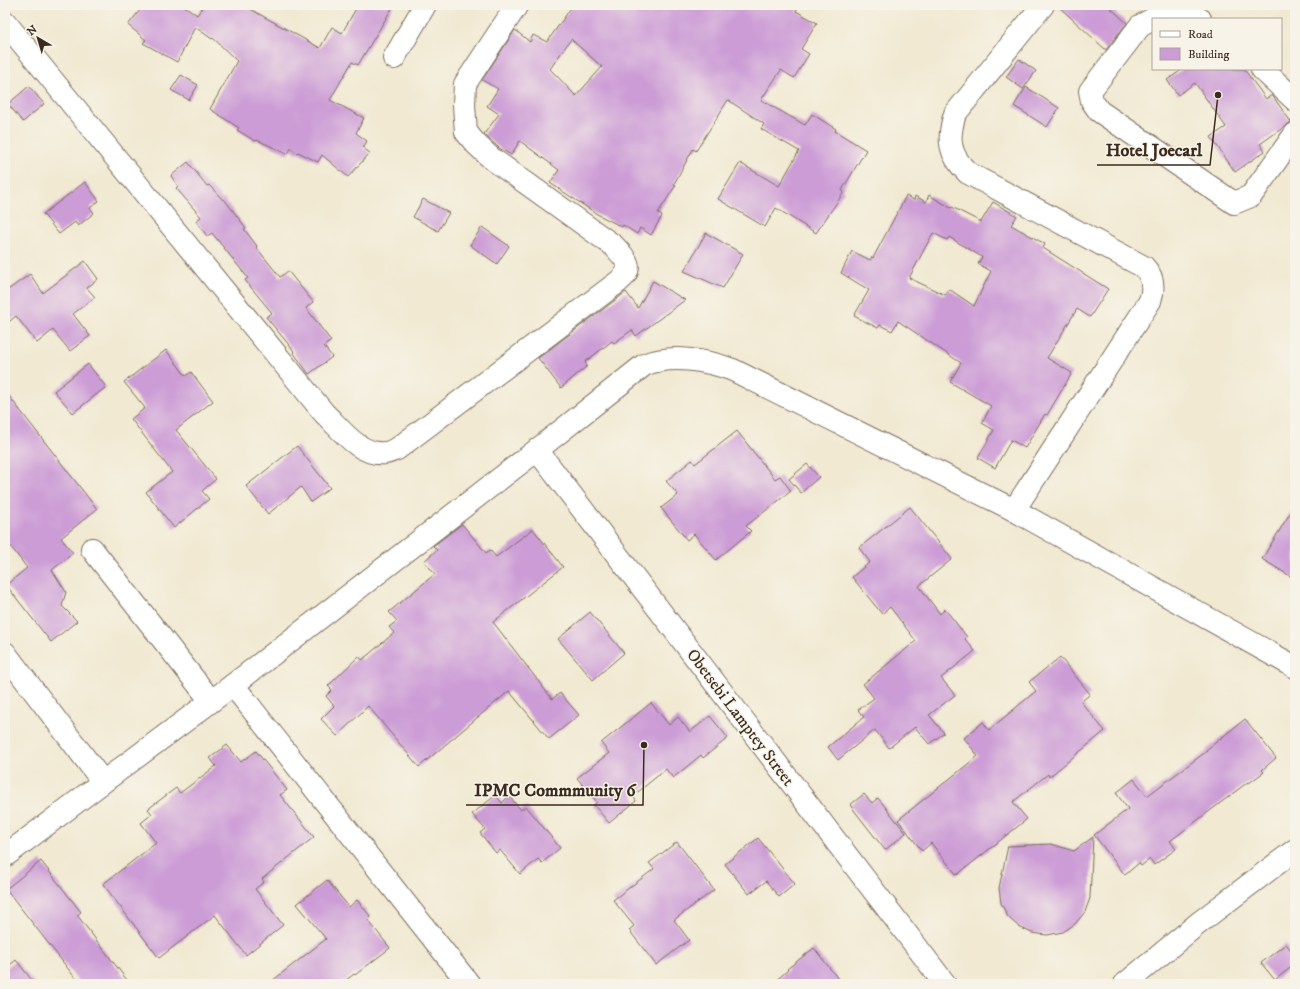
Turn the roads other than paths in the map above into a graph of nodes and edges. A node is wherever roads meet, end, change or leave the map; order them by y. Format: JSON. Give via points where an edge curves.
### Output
{"nodes":[{"id":1,"x":425,"y":5,"type":"edge"},
{"id":2,"x":517,"y":5,"type":"edge"},
{"id":3,"x":1042,"y":5,"type":"edge"},
{"id":4,"x":1155,"y":18,"type":"edge"},
{"id":5,"x":1197,"y":18,"type":"edge"},
{"id":6,"x":1152,"y":20,"type":"edge"},
{"id":7,"x":5,"y":22,"type":"edge"},
{"id":8,"x":394,"y":58,"type":"dead end"},
{"id":9,"x":1263,"y":70,"type":"edge"},
{"id":10,"x":1295,"y":100,"type":"edge"},
{"id":11,"x":1295,"y":134,"type":"edge"},
{"id":12,"x":537,"y":450,"type":"junction"},
{"id":13,"x":1014,"y":510,"type":"junction"},
{"id":14,"x":92,"y":549,"type":"dead end"},
{"id":15,"x":5,"y":653,"type":"edge"},
{"id":16,"x":1295,"y":666,"type":"edge"},
{"id":17,"x":233,"y":685,"type":"junction"},
{"id":18,"x":211,"y":702,"type":"junction"},
{"id":19,"x":103,"y":782,"type":"junction"},
{"id":20,"x":1295,"y":850,"type":"edge"},
{"id":21,"x":5,"y":856,"type":"edge"},
{"id":22,"x":469,"y":984,"type":"edge"},
{"id":23,"x":945,"y":984,"type":"edge"},
{"id":24,"x":1125,"y":984,"type":"edge"}],
"edges":[{"from":1,"to":8,"type":"street"},
{"from":2,"to":7,"type":"street","via":[[465,84],[466,132],[491,158],[614,246],[627,262],[628,272],[626,277],[397,449],[385,453],[370,452],[358,445],[324,413]]},
{"from":3,"to":13,"type":"street","via":[[955,114],[950,144],[953,153],[968,173],[1144,267],[1151,276],[1153,288],[1150,302]]},
{"from":4,"to":5,"type":"street","via":[[1186,14]]},
{"from":6,"to":11,"type":"street","via":[[1140,26],[1090,91],[1092,101],[1099,111],[1234,203],[1251,196]]},
{"from":9,"to":10,"type":"street"},
{"from":12,"to":13,"type":"street","via":[[644,365],[661,360],[697,361],[733,370]]},
{"from":12,"to":17,"type":"street"},
{"from":12,"to":23,"type":"street","name":"Obetsebi Lamptey Street"},
{"from":13,"to":16,"type":"street"},
{"from":14,"to":18,"type":"street"},
{"from":15,"to":19,"type":"street"},
{"from":17,"to":18,"type":"street"},
{"from":17,"to":22,"type":"street"},
{"from":18,"to":19,"type":"street"},
{"from":19,"to":21,"type":"street"},
{"from":20,"to":24,"type":"street","via":[[1200,922]]}]}
